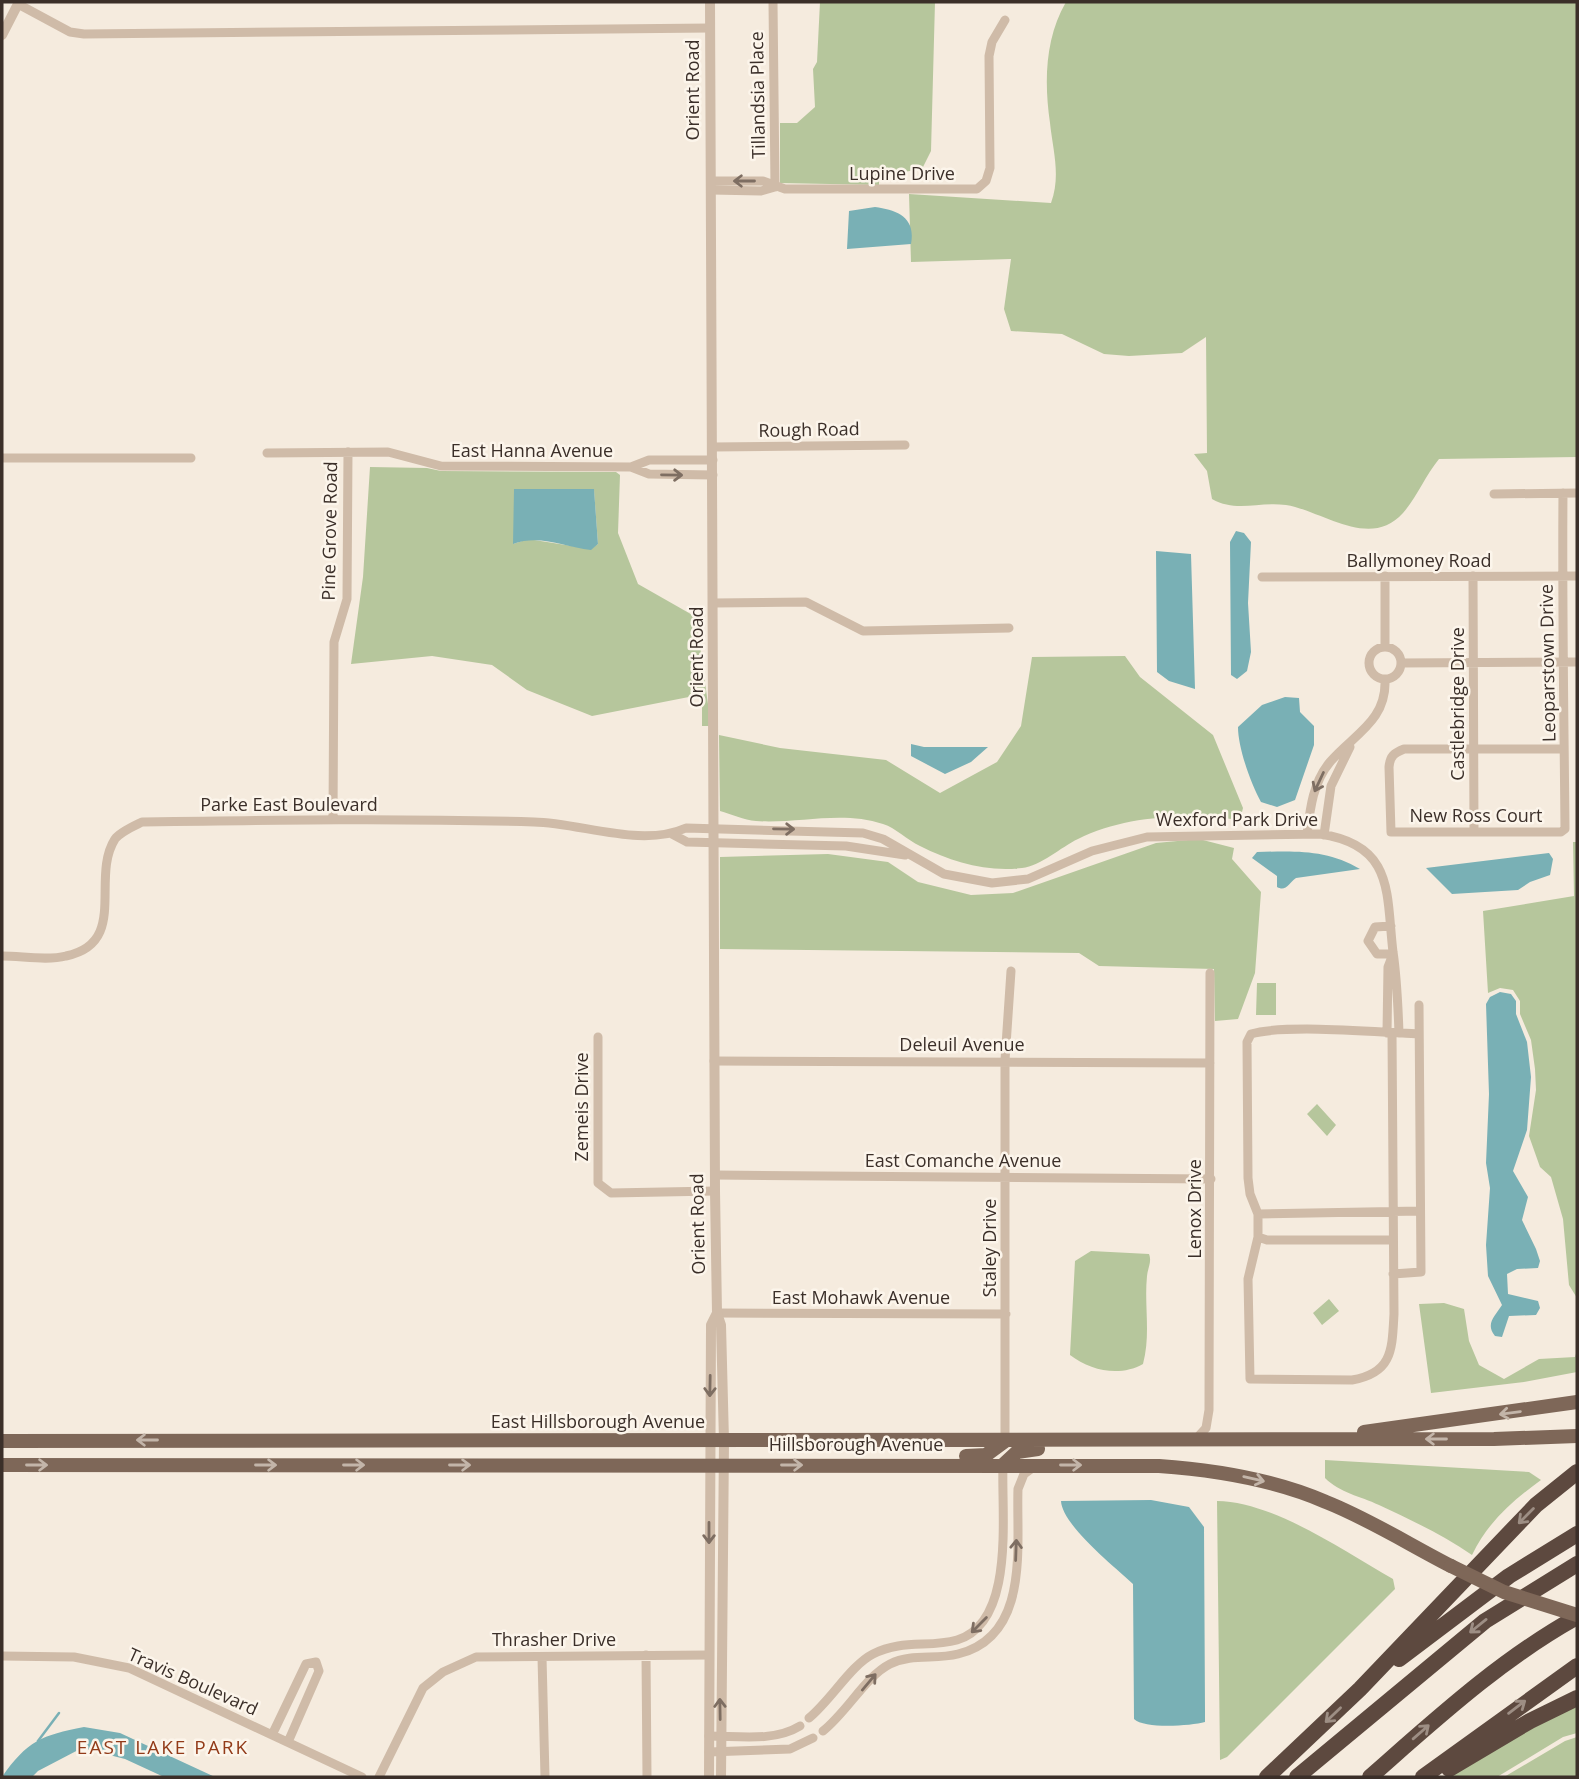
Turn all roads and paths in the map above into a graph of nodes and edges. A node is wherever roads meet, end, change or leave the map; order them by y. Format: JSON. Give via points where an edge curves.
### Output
{"nodes":[{"id":1,"x":710,"y":2,"type":"edge"},
{"id":2,"x":773,"y":2,"type":"edge"},
{"id":3,"x":18,"y":3,"type":"edge"},
{"id":4,"x":1005,"y":20,"type":"dead end"},
{"id":5,"x":710,"y":28,"type":"junction"},
{"id":6,"x":2,"y":35,"type":"edge"},
{"id":7,"x":711,"y":186,"type":"junction"},
{"id":8,"x":775,"y":187,"type":"junction"},
{"id":9,"x":905,"y":445,"type":"dead end"},
{"id":10,"x":713,"y":447,"type":"junction"},
{"id":11,"x":267,"y":453,"type":"dead end"},
{"id":12,"x":348,"y":453,"type":"junction"},
{"id":13,"x":2,"y":458,"type":"edge"},
{"id":14,"x":191,"y":458,"type":"dead end"},
{"id":15,"x":713,"y":460,"type":"junction"},
{"id":16,"x":631,"y":467,"type":"junction"},
{"id":17,"x":713,"y":475,"type":"junction"},
{"id":18,"x":1563,"y":493,"type":"junction"},
{"id":19,"x":1577,"y":493,"type":"edge"},
{"id":20,"x":1494,"y":494,"type":"dead end"},
{"id":21,"x":1385,"y":576,"type":"junction"},
{"id":22,"x":1473,"y":576,"type":"junction"},
{"id":23,"x":1563,"y":576,"type":"junction"},
{"id":24,"x":1577,"y":576,"type":"edge"},
{"id":25,"x":1262,"y":577,"type":"dead end"},
{"id":26,"x":714,"y":603,"type":"junction"},
{"id":27,"x":1009,"y":628,"type":"dead end"},
{"id":28,"x":1385,"y":647,"type":"junction"},
{"id":29,"x":1564,"y":662,"type":"junction"},
{"id":30,"x":1577,"y":662,"type":"edge"},
{"id":31,"x":1401,"y":663,"type":"junction"},
{"id":32,"x":1474,"y":663,"type":"junction"},
{"id":33,"x":1385,"y":679,"type":"junction"},
{"id":34,"x":1354,"y":741,"type":"junction"},
{"id":35,"x":1474,"y":749,"type":"junction"},
{"id":36,"x":1564,"y":749,"type":"junction"},
{"id":37,"x":333,"y":818,"type":"junction"},
{"id":38,"x":716,"y":828,"type":"junction"},
{"id":39,"x":1474,"y":832,"type":"junction"},
{"id":40,"x":1562,"y":832,"type":"joint"},
{"id":41,"x":672,"y":834,"type":"junction"},
{"id":42,"x":1307,"y":834,"type":"junction"},
{"id":43,"x":1324,"y":835,"type":"junction"},
{"id":44,"x":716,"y":844,"type":"junction"},
{"id":45,"x":911,"y":856,"type":"junction"},
{"id":46,"x":1391,"y":926,"type":"junction"},
{"id":47,"x":1393,"y":954,"type":"junction"},
{"id":48,"x":2,"y":956,"type":"edge"},
{"id":49,"x":1011,"y":971,"type":"dead end"},
{"id":50,"x":1210,"y":973,"type":"dead end"},
{"id":51,"x":1419,"y":1005,"type":"dead end"},
{"id":52,"x":1392,"y":1033,"type":"junction"},
{"id":53,"x":1419,"y":1034,"type":"junction"},
{"id":54,"x":598,"y":1037,"type":"dead end"},
{"id":55,"x":1005,"y":1060,"type":"junction"},
{"id":56,"x":714,"y":1061,"type":"junction"},
{"id":57,"x":1210,"y":1063,"type":"junction"},
{"id":58,"x":715,"y":1175,"type":"junction"},
{"id":59,"x":1005,"y":1176,"type":"junction"},
{"id":60,"x":1211,"y":1180,"type":"junction"},
{"id":61,"x":715,"y":1191,"type":"junction"},
{"id":62,"x":1393,"y":1211,"type":"junction"},
{"id":63,"x":1420,"y":1211,"type":"junction"},
{"id":64,"x":1258,"y":1214,"type":"junction"},
{"id":65,"x":1258,"y":1237,"type":"junction"},
{"id":66,"x":1392,"y":1240,"type":"junction"},
{"id":67,"x":1393,"y":1274,"type":"junction"},
{"id":68,"x":717,"y":1313,"type":"junction"},
{"id":69,"x":1006,"y":1314,"type":"junction"},
{"id":70,"x":1577,"y":1402,"type":"edge"},
{"id":71,"x":1577,"y":1436,"type":"edge"},
{"id":72,"x":216,"y":1440,"type":"junction"},
{"id":73,"x":1110,"y":1440,"type":"junction"},
{"id":74,"x":1195,"y":1440,"type":"junction"},
{"id":75,"x":1297,"y":1440,"type":"junction"},
{"id":76,"x":2,"y":1441,"type":"edge"},
{"id":77,"x":392,"y":1441,"type":"junction"},
{"id":78,"x":716,"y":1441,"type":"junction"},
{"id":79,"x":1005,"y":1441,"type":"junction"},
{"id":80,"x":895,"y":1464,"type":"junction"},
{"id":81,"x":2,"y":1465,"type":"edge"},
{"id":82,"x":215,"y":1465,"type":"junction"},
{"id":83,"x":391,"y":1465,"type":"junction"},
{"id":84,"x":716,"y":1465,"type":"junction"},
{"id":85,"x":1003,"y":1465,"type":"junction"},
{"id":86,"x":1037,"y":1465,"type":"junction"},
{"id":87,"x":1577,"y":1472,"type":"edge"},
{"id":88,"x":1577,"y":1534,"type":"edge"},
{"id":89,"x":1577,"y":1564,"type":"edge"},
{"id":90,"x":1577,"y":1616,"type":"edge"},
{"id":91,"x":646,"y":1655,"type":"junction"},
{"id":92,"x":709,"y":1655,"type":"junction"},
{"id":93,"x":2,"y":1656,"type":"edge"},
{"id":94,"x":542,"y":1657,"type":"junction"},
{"id":95,"x":1577,"y":1666,"type":"edge"},
{"id":96,"x":1360,"y":1689,"type":"junction"},
{"id":97,"x":1577,"y":1698,"type":"edge"},
{"id":98,"x":809,"y":1718,"type":"dead end"},
{"id":99,"x":800,"y":1726,"type":"dead end"},
{"id":100,"x":823,"y":1731,"type":"dead end"},
{"id":101,"x":272,"y":1735,"type":"junction"},
{"id":102,"x":715,"y":1736,"type":"junction"},
{"id":103,"x":813,"y":1738,"type":"dead end"},
{"id":104,"x":288,"y":1742,"type":"junction"},
{"id":105,"x":715,"y":1752,"type":"junction"},
{"id":106,"x":362,"y":1777,"type":"edge"},
{"id":107,"x":379,"y":1777,"type":"edge"},
{"id":108,"x":545,"y":1777,"type":"edge"},
{"id":109,"x":647,"y":1777,"type":"edge"},
{"id":110,"x":709,"y":1777,"type":"edge"},
{"id":111,"x":721,"y":1777,"type":"edge"},
{"id":112,"x":1267,"y":1777,"type":"edge"},
{"id":113,"x":1297,"y":1777,"type":"edge"},
{"id":114,"x":1370,"y":1777,"type":"edge"},
{"id":115,"x":1423,"y":1777,"type":"edge"},
{"id":116,"x":1435,"y":1777,"type":"edge"}],
"edges":[{"from":1,"to":5,"type":"street","name":"Orient Road"},
{"from":2,"to":8,"type":"street","name":"Tillandsia Place"},
{"from":3,"to":5,"type":"street","via":[[70,32],[84,34]]},
{"from":3,"to":6,"type":"street"},
{"from":4,"to":8,"type":"street","name":"Lupine Drive","via":[[989,56],[990,168],[982,185],[970,190]]},
{"from":5,"to":7,"type":"street","name":"Orient Road"},
{"from":7,"to":8,"type":"street","via":[[761,191]]},
{"from":7,"to":10,"type":"street","name":"Orient Road"},
{"from":9,"to":10,"type":"street","name":"Rough Road"},
{"from":10,"to":15,"type":"street","name":"Orient Road"},
{"from":11,"to":12,"type":"street","name":"East Hanna Avenue"},
{"from":12,"to":16,"type":"street","name":"East Hanna Avenue","via":[[388,452],[440,467]]},
{"from":12,"to":37,"type":"street","name":"Pine Grove Road","via":[[347,600],[334,642]]},
{"from":13,"to":14,"type":"street"},
{"from":15,"to":16,"type":"street","name":"East Hanna Avenue","via":[[649,460]]},
{"from":15,"to":17,"type":"street","name":"Orient Road"},
{"from":16,"to":17,"type":"street","name":"East Hanna Avenue","one_way":true,"via":[[649,474]]},
{"from":17,"to":26,"type":"street","name":"Orient Road"},
{"from":18,"to":19,"type":"street"},
{"from":18,"to":20,"type":"street"},
{"from":18,"to":23,"type":"street","name":"Leoparstown Drive"},
{"from":21,"to":22,"type":"street","name":"Ballymoney Road"},
{"from":21,"to":25,"type":"street","name":"Ballymoney Road"},
{"from":21,"to":28,"type":"street"},
{"from":22,"to":23,"type":"street","name":"Ballymoney Road"},
{"from":22,"to":32,"type":"street","name":"Castlebridge Drive"},
{"from":23,"to":24,"type":"street","name":"Ballymoney Road"},
{"from":23,"to":29,"type":"street","name":"Leoparstown Drive"},
{"from":26,"to":27,"type":"street","via":[[806,602],[863,631]]},
{"from":26,"to":38,"type":"street","name":"Orient Road"},
{"from":28,"to":31,"type":"street","via":[[1396,652]]},
{"from":28,"to":33,"type":"street","via":[[1374,652],[1369,663],[1374,674]]},
{"from":29,"to":30,"type":"street"},
{"from":29,"to":32,"type":"street"},
{"from":29,"to":36,"type":"street","name":"Leoparstown Drive"},
{"from":31,"to":32,"type":"street"},
{"from":31,"to":33,"type":"street","via":[[1396,674]]},
{"from":32,"to":35,"type":"street","name":"Castlebridge Drive"},
{"from":33,"to":34,"type":"street","via":[[1379,713]]},
{"from":34,"to":42,"type":"street","one_way":true,"via":[[1330,762],[1316,785]]},
{"from":34,"to":43,"type":"street","via":[[1331,786]]},
{"from":35,"to":36,"type":"street"},
{"from":35,"to":39,"type":"street","name":"Castlebridge Drive"},
{"from":35,"to":39,"type":"street","name":"New Ross Court","via":[[1396,752],[1389,766],[1391,832]]},
{"from":36,"to":40,"type":"street","name":"Leoparstown Drive"},
{"from":37,"to":41,"type":"street","name":"Parke East Boulevard","via":[[538,822]]},
{"from":37,"to":48,"type":"street","name":"Parke East Boulevard","via":[[142,822],[116,837],[106,860],[103,927],[90,948],[65,957]]},
{"from":38,"to":41,"type":"street","name":"Parke East Boulevard","via":[[686,828]]},
{"from":38,"to":44,"type":"street","name":"Orient Road"},
{"from":38,"to":45,"type":"street","name":"Wexford Park Drive","one_way":true,"via":[[863,832]]},
{"from":39,"to":40,"type":"street","name":"New Ross Court"},
{"from":41,"to":44,"type":"street","name":"Parke East Boulevard","via":[[687,842]]},
{"from":42,"to":43,"type":"street","name":"Wexford Park Drive"},
{"from":42,"to":45,"type":"street","name":"Wexford Park Drive","via":[[1147,837],[1109,845],[1012,882],[971,882]]},
{"from":43,"to":46,"type":"street","name":"Wexford Park Drive","via":[[1343,838],[1375,863],[1387,882]]},
{"from":44,"to":45,"type":"street","name":"Wexford Park Drive","via":[[846,846]]},
{"from":44,"to":56,"type":"street","name":"Orient Road"},
{"from":46,"to":47,"type":"street","name":"Wexford Park Drive"},
{"from":46,"to":47,"type":"street","via":[[1376,927],[1368,941],[1377,954]]},
{"from":47,"to":52,"type":"street","name":"Wexford Park Drive","via":[[1388,967]]},
{"from":49,"to":55,"type":"street","name":"Staley Drive"},
{"from":50,"to":57,"type":"street","name":"Lenox Drive"},
{"from":51,"to":53,"type":"street"},
{"from":52,"to":53,"type":"street"},
{"from":52,"to":62,"type":"street","name":"Wexford Park Drive"},
{"from":52,"to":64,"type":"street","via":[[1251,1034],[1246,1064],[1248,1178]]},
{"from":53,"to":63,"type":"street"},
{"from":54,"to":61,"type":"street","name":"Zemeis Drive","via":[[598,1183],[611,1193]]},
{"from":55,"to":56,"type":"street","name":"Deleuil Avenue"},
{"from":55,"to":57,"type":"street","name":"Deleuil Avenue"},
{"from":55,"to":59,"type":"street","name":"Staley Drive"},
{"from":56,"to":58,"type":"street","name":"Orient Road"},
{"from":57,"to":60,"type":"street","name":"Lenox Drive"},
{"from":58,"to":59,"type":"street","name":"East Comanche Avenue"},
{"from":58,"to":61,"type":"street","name":"Orient Road"},
{"from":59,"to":60,"type":"street","name":"East Comanche Avenue"},
{"from":59,"to":69,"type":"street","name":"Staley Drive"},
{"from":60,"to":74,"type":"street","name":"Lenox Drive","via":[[1209,1410],[1206,1428]]},
{"from":61,"to":68,"type":"street","name":"Orient Road"},
{"from":62,"to":63,"type":"street"},
{"from":62,"to":64,"type":"street"},
{"from":62,"to":66,"type":"street","name":"Wexford Park Drive"},
{"from":63,"to":67,"type":"street","via":[[1421,1272]]},
{"from":64,"to":65,"type":"street"},
{"from":65,"to":66,"type":"street"},
{"from":65,"to":67,"type":"street","name":"Wexford Park Drive","via":[[1248,1279],[1248,1377],[1259,1381],[1352,1380],[1377,1372],[1393,1347]]},
{"from":66,"to":67,"type":"street","name":"Wexford Park Drive"},
{"from":68,"to":69,"type":"street","name":"East Mohawk Avenue"},
{"from":68,"to":78,"type":"street","name":"Orient Road","via":[[721,1325]]},
{"from":69,"to":79,"type":"street","name":"Staley Drive"},
{"from":70,"to":75,"type":"main road","one_way":true},
{"from":71,"to":75,"type":"main road","one_way":true},
{"from":72,"to":76,"type":"main road","name":"East Hillsborough Avenue","one_way":true},
{"from":72,"to":77,"type":"main road","name":"East Hillsborough Avenue"},
{"from":72,"to":82,"type":"main road"},
{"from":73,"to":74,"type":"main road","name":"East Hillsborough Avenue"},
{"from":73,"to":79,"type":"main road","name":"East Hillsborough Avenue"},
{"from":73,"to":85,"type":"main road","via":[[1086,1447],[1023,1450]]},
{"from":74,"to":75,"type":"main road","name":"East Hillsborough Avenue"},
{"from":77,"to":78,"type":"main road","name":"East Hillsborough Avenue"},
{"from":77,"to":83,"type":"main road"},
{"from":78,"to":79,"type":"main road","name":"East Hillsborough Avenue"},
{"from":78,"to":84,"type":"street","name":"Orient Road"},
{"from":79,"to":80,"type":"main road","via":[[986,1455],[925,1457]]},
{"from":84,"to":80,"type":"main road","name":"Hillsborough Avenue","one_way":true},
{"from":80,"to":85,"type":"main road","name":"Hillsborough Avenue"},
{"from":81,"to":82,"type":"main road","one_way":true},
{"from":82,"to":83,"type":"main road","one_way":true},
{"from":83,"to":84,"type":"main road","one_way":true},
{"from":84,"to":92,"type":"street","name":"Orient Road","one_way":true},
{"from":102,"to":84,"type":"street","name":"Orient Road","one_way":true},
{"from":85,"to":86,"type":"main road","name":"Hillsborough Avenue"},
{"from":85,"to":98,"type":"street","one_way":true,"via":[[999,1583],[994,1605],[983,1623],[958,1640],[900,1645],[870,1655]]},
{"from":86,"to":90,"type":"main road","name":"Hillsborough Avenue","one_way":true,"bridge":true,"via":[[1186,1468],[1278,1485],[1327,1502],[1504,1592]]},
{"from":100,"to":86,"type":"street","one_way":true,"via":[[887,1666],[913,1657],[957,1654],[989,1638],[1014,1598],[1018,1484]]},
{"from":87,"to":96,"type":"highway","one_way":true,"via":[[1536,1505]]},
{"from":88,"to":96,"type":"highway","via":[[1509,1576]]},
{"from":89,"to":113,"type":"highway","one_way":true,"via":[[1485,1621]]},
{"from":114,"to":90,"type":"highway","one_way":true,"via":[[1459,1699]]},
{"from":91,"to":92,"type":"street","name":"Thrasher Drive"},
{"from":91,"to":94,"type":"street","name":"Thrasher Drive"},
{"from":91,"to":109,"type":"street"},
{"from":92,"to":102,"type":"street","name":"Orient Road"},
{"from":93,"to":101,"type":"street","name":"Travis Boulevard","via":[[74,1657],[129,1668]]},
{"from":94,"to":107,"type":"street","name":"Thrasher Drive","via":[[476,1657],[443,1672],[423,1689]]},
{"from":94,"to":108,"type":"street"},
{"from":115,"to":95,"type":"highway","one_way":true},
{"from":96,"to":112,"type":"highway","one_way":true},
{"from":97,"to":116,"type":"highway"},
{"from":99,"to":102,"type":"street","via":[[769,1736]]},
{"from":101,"to":104,"type":"street","name":"Travis Boulevard"},
{"from":101,"to":104,"type":"street","via":[[306,1664],[316,1662],[319,1671]]},
{"from":102,"to":105,"type":"street","name":"Orient Road"},
{"from":103,"to":105,"type":"street","via":[[790,1749]]},
{"from":104,"to":106,"type":"street","name":"Travis Boulevard"},
{"from":105,"to":110,"type":"street","name":"Orient Road"},
{"from":105,"to":111,"type":"street","name":"Orient Road"}]}
